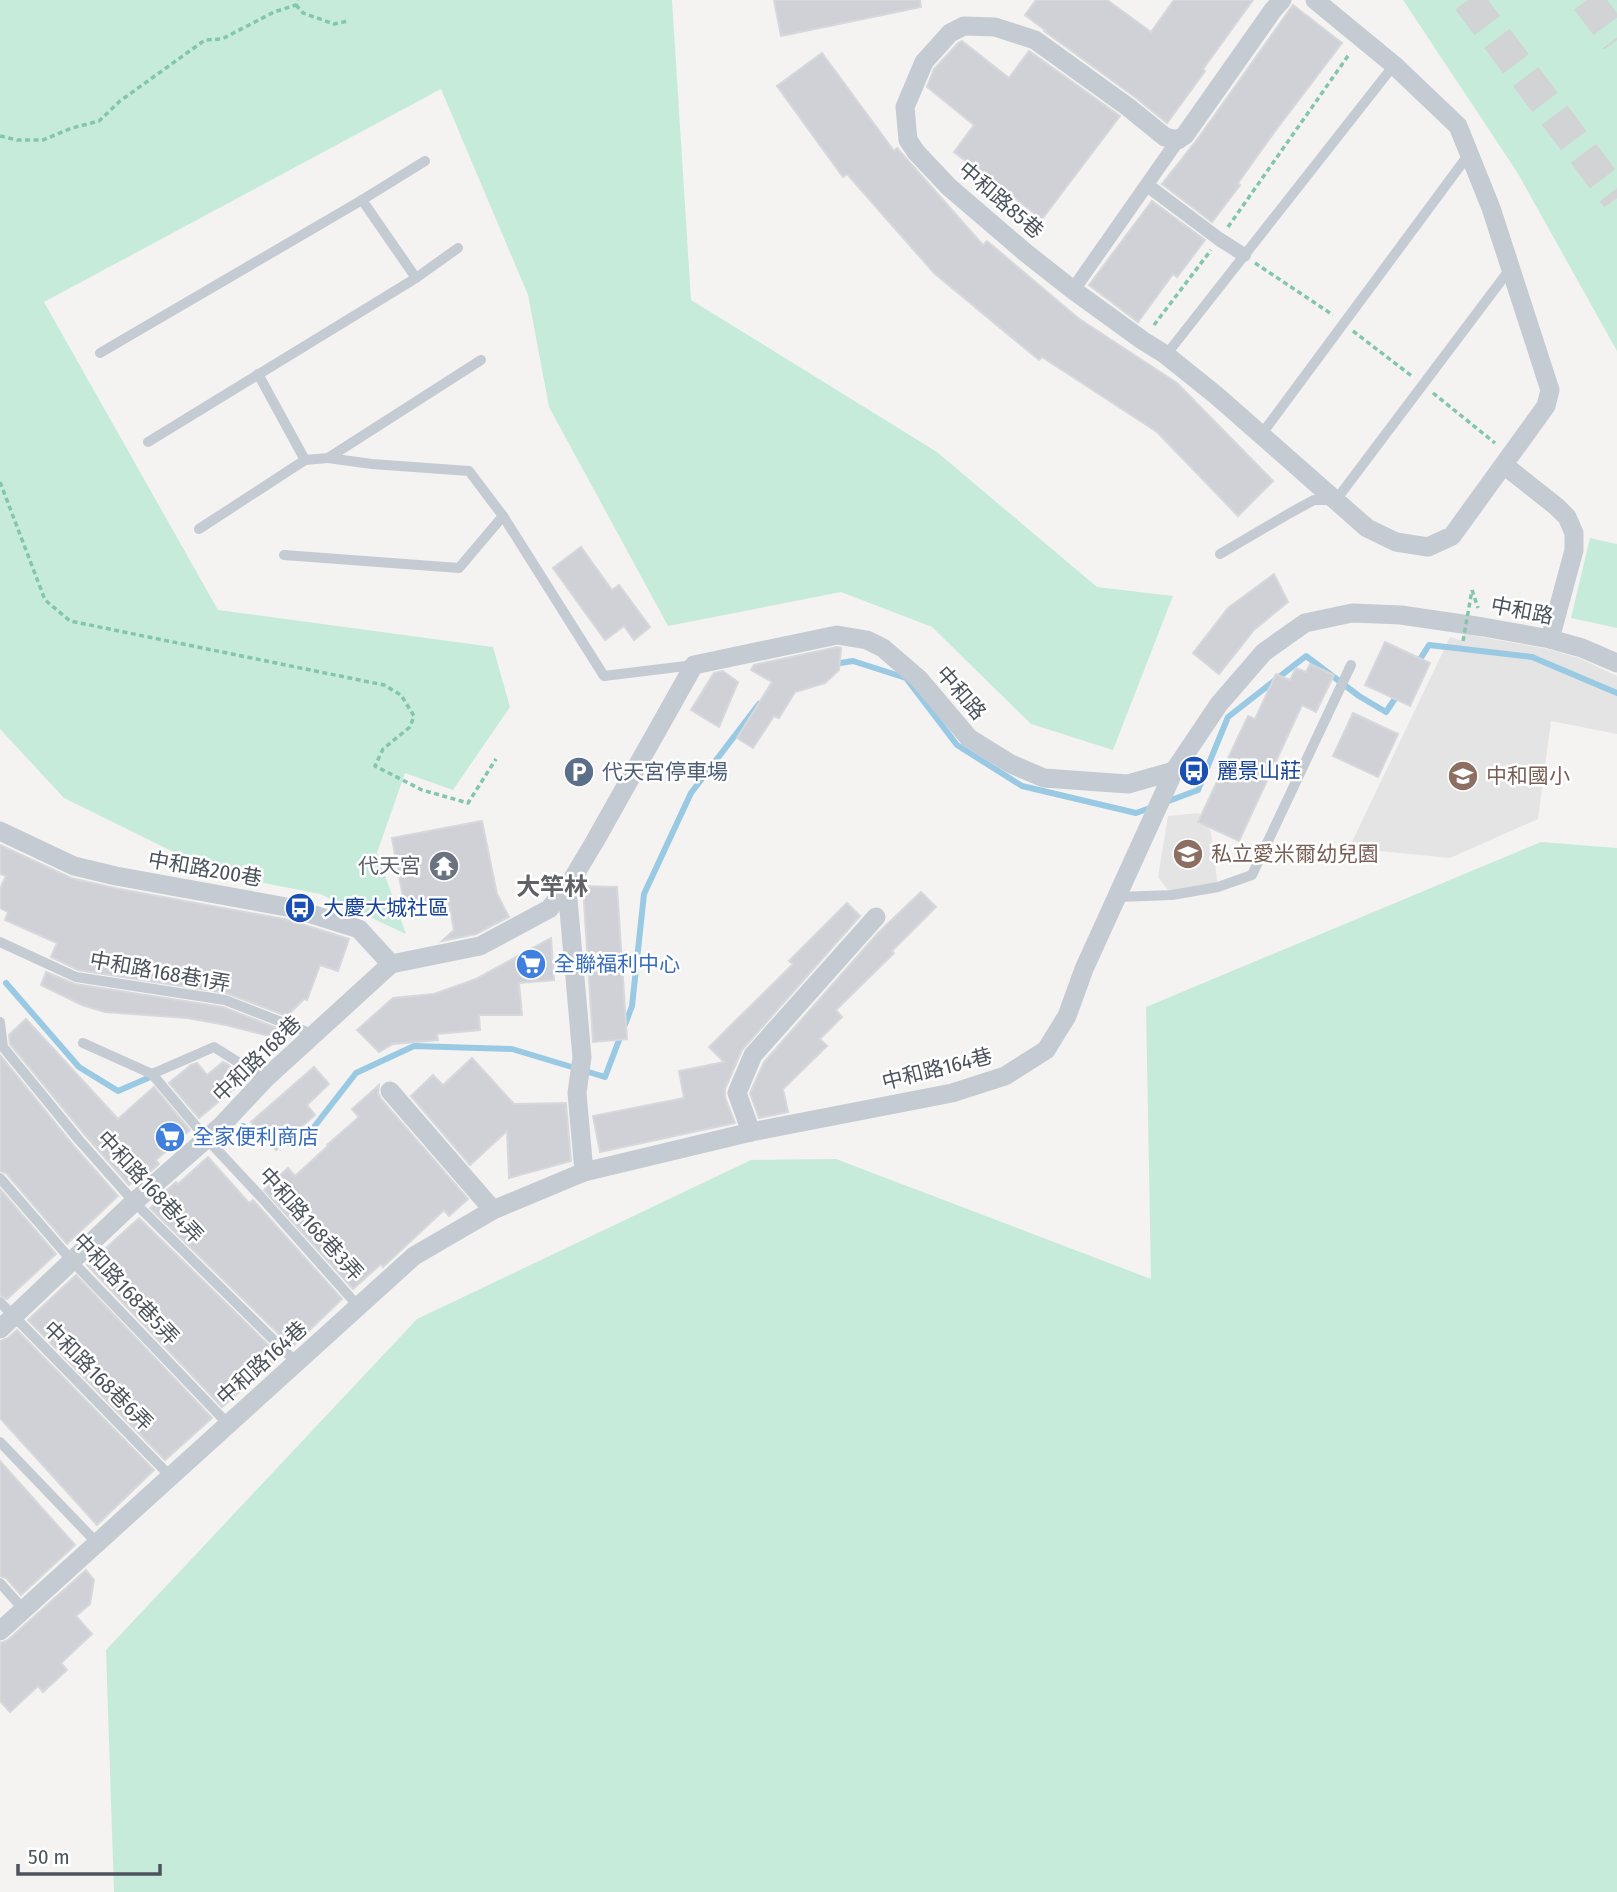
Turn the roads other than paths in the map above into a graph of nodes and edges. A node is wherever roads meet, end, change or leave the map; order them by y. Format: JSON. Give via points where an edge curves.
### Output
{"nodes":[{"id":1,"x":1282,"y":0,"type":"edge"},
{"id":2,"x":1315,"y":0,"type":"edge"},
{"id":3,"x":1394,"y":65,"type":"junction"},
{"id":4,"x":1178,"y":140,"type":"junction"},
{"id":5,"x":1469,"y":154,"type":"junction"},
{"id":6,"x":425,"y":161,"type":"dead end"},
{"id":7,"x":1147,"y":185,"type":"junction"},
{"id":8,"x":362,"y":200,"type":"junction"},
{"id":9,"x":458,"y":248,"type":"dead end"},
{"id":10,"x":1244,"y":256,"type":"junction"},
{"id":11,"x":1511,"y":269,"type":"junction"},
{"id":12,"x":415,"y":278,"type":"junction"},
{"id":13,"x":1073,"y":290,"type":"junction"},
{"id":14,"x":100,"y":352,"type":"dead end"},
{"id":15,"x":1166,"y":355,"type":"junction"},
{"id":16,"x":481,"y":360,"type":"dead end"},
{"id":17,"x":258,"y":374,"type":"junction"},
{"id":18,"x":1261,"y":435,"type":"junction"},
{"id":19,"x":148,"y":442,"type":"dead end"},
{"id":20,"x":328,"y":458,"type":"junction"},
{"id":21,"x":305,"y":460,"type":"junction"},
{"id":22,"x":1507,"y":460,"type":"junction"},
{"id":23,"x":1336,"y":500,"type":"junction"},
{"id":24,"x":503,"y":516,"type":"junction"},
{"id":25,"x":199,"y":529,"type":"dead end"},
{"id":26,"x":1220,"y":554,"type":"dead end"},
{"id":27,"x":284,"y":555,"type":"dead end"},
{"id":28,"x":1550,"y":639,"type":"junction"},
{"id":29,"x":1617,"y":663,"type":"edge"},
{"id":30,"x":694,"y":664,"type":"junction"},
{"id":31,"x":1349,"y":668,"type":"dead end"},
{"id":32,"x":1174,"y":771,"type":"junction"},
{"id":33,"x":0,"y":831,"type":"edge"},
{"id":34,"x":567,"y":888,"type":"junction"},
{"id":35,"x":1118,"y":897,"type":"junction"},
{"id":36,"x":876,"y":917,"type":"dead end"},
{"id":37,"x":0,"y":943,"type":"edge"},
{"id":38,"x":391,"y":964,"type":"junction"},
{"id":39,"x":0,"y":1022,"type":"edge"},
{"id":40,"x":315,"y":1035,"type":"junction"},
{"id":41,"x":83,"y":1043,"type":"dead end"},
{"id":42,"x":152,"y":1074,"type":"junction"},
{"id":43,"x":265,"y":1079,"type":"junction"},
{"id":44,"x":390,"y":1091,"type":"dead end"},
{"id":45,"x":751,"y":1132,"type":"junction"},
{"id":46,"x":206,"y":1138,"type":"junction"},
{"id":47,"x":584,"y":1172,"type":"junction"},
{"id":48,"x":0,"y":1178,"type":"edge"},
{"id":49,"x":134,"y":1202,"type":"junction"},
{"id":50,"x":493,"y":1210,"type":"junction"},
{"id":51,"x":72,"y":1261,"type":"junction"},
{"id":52,"x":358,"y":1306,"type":"junction"},
{"id":53,"x":4,"y":1316,"type":"edge"},
{"id":54,"x":296,"y":1362,"type":"junction"},
{"id":55,"x":228,"y":1424,"type":"junction"},
{"id":56,"x":0,"y":1442,"type":"edge"},
{"id":57,"x":170,"y":1476,"type":"junction"},
{"id":58,"x":97,"y":1543,"type":"junction"},
{"id":59,"x":0,"y":1583,"type":"edge"},
{"id":60,"x":24,"y":1610,"type":"junction"},
{"id":61,"x":0,"y":1631,"type":"edge"}],
"edges":[{"from":1,"to":4,"type":"street"},
{"from":2,"to":3,"type":"street","name":"中和路85巷"},
{"from":3,"to":5,"type":"street","name":"中和路85巷","via":[[1458,126]]},
{"from":3,"to":10,"type":"lane"},
{"from":4,"to":7,"type":"street"},
{"from":4,"to":13,"type":"street","name":"中和路85巷","via":[[1165,137],[1035,40],[995,27],[964,26],[950,33],[924,62],[905,107],[908,139],[916,152],[949,187]]},
{"from":5,"to":11,"type":"street","name":"中和路85巷"},
{"from":5,"to":18,"type":"lane"},
{"from":6,"to":8,"type":"lane"},
{"from":7,"to":10,"type":"street"},
{"from":7,"to":13,"type":"street"},
{"from":8,"to":12,"type":"lane"},
{"from":8,"to":14,"type":"lane"},
{"from":9,"to":12,"type":"lane"},
{"from":10,"to":15,"type":"lane"},
{"from":11,"to":22,"type":"street","name":"中和路85巷","via":[[1550,390],[1546,406]]},
{"from":11,"to":23,"type":"lane"},
{"from":12,"to":17,"type":"lane"},
{"from":13,"to":15,"type":"street","name":"中和路85巷"},
{"from":15,"to":18,"type":"street","name":"中和路85巷"},
{"from":16,"to":20,"type":"lane"},
{"from":17,"to":19,"type":"lane"},
{"from":17,"to":21,"type":"lane"},
{"from":18,"to":23,"type":"street","name":"中和路85巷"},
{"from":20,"to":21,"type":"lane"},
{"from":20,"to":24,"type":"lane","via":[[469,471]]},
{"from":21,"to":25,"type":"lane"},
{"from":22,"to":23,"type":"street","name":"中和路85巷","via":[[1452,536],[1428,547],[1396,542],[1367,528]]},
{"from":22,"to":28,"type":"street","via":[[1567,517],[1574,533],[1574,550]]},
{"from":23,"to":26,"type":"lane","via":[[1314,500]]},
{"from":24,"to":27,"type":"lane","via":[[459,568]]},
{"from":24,"to":30,"type":"lane","via":[[604,676]]},
{"from":28,"to":29,"type":"street","name":"中和路"},
{"from":28,"to":32,"type":"street","name":"中和路","via":[[1401,615],[1352,613],[1305,623],[1264,652],[1219,704]]},
{"from":30,"to":32,"type":"street","name":"中和路","via":[[837,635],[867,640],[919,679],[969,738],[1011,764],[1044,778],[1128,785]]},
{"from":30,"to":34,"type":"street"},
{"from":31,"to":35,"type":"lane","via":[[1252,875],[1172,895]]},
{"from":32,"to":35,"type":"street","name":"中和路164巷"},
{"from":33,"to":38,"type":"street","name":"中和路200巷","via":[[74,866],[292,908],[359,929]]},
{"from":34,"to":38,"type":"street","via":[[549,909],[480,946]]},
{"from":34,"to":47,"type":"street","via":[[582,1057],[577,1093]]},
{"from":35,"to":45,"type":"street","name":"中和路164巷","via":[[1067,1016],[1046,1050],[1005,1076],[951,1093]]},
{"from":36,"to":45,"type":"street","via":[[753,1055],[737,1094]]},
{"from":37,"to":40,"type":"lane","name":"中和路168巷1弄","via":[[76,977],[225,1000]]},
{"from":38,"to":40,"type":"street","name":"中和路168巷"},
{"from":39,"to":49,"type":"lane","name":"中和路168巷4弄","via":[[3,1048]]},
{"from":40,"to":43,"type":"street","name":"中和路168巷"},
{"from":41,"to":42,"type":"lane"},
{"from":42,"to":43,"type":"lane","via":[[214,1047]]},
{"from":42,"to":46,"type":"lane","name":"中和路168巷3弄"},
{"from":43,"to":46,"type":"street","name":"中和路168巷"},
{"from":44,"to":50,"type":"street"},
{"from":45,"to":47,"type":"street","name":"中和路164巷"},
{"from":46,"to":49,"type":"street","name":"中和路168巷"},
{"from":46,"to":52,"type":"lane","name":"中和路168巷3弄"},
{"from":47,"to":50,"type":"street","name":"中和路164巷"},
{"from":48,"to":51,"type":"lane","name":"中和路168巷5弄"},
{"from":49,"to":51,"type":"street","name":"中和路168巷"},
{"from":49,"to":54,"type":"lane","name":"中和路168巷4弄"},
{"from":50,"to":52,"type":"street","name":"中和路164巷","via":[[414,1256]]},
{"from":51,"to":53,"type":"street","name":"中和路168巷"},
{"from":51,"to":55,"type":"lane","name":"中和路168巷5弄"},
{"from":52,"to":54,"type":"street","name":"中和路164巷"},
{"from":53,"to":57,"type":"lane","name":"中和路168巷6弄"},
{"from":54,"to":55,"type":"street","name":"中和路164巷"},
{"from":55,"to":57,"type":"street","name":"中和路164巷"},
{"from":56,"to":58,"type":"lane"},
{"from":57,"to":58,"type":"street","name":"中和路164巷"},
{"from":58,"to":60,"type":"street","name":"中和路164巷"},
{"from":59,"to":60,"type":"lane"},
{"from":60,"to":61,"type":"street","name":"中和路164巷"}]}
